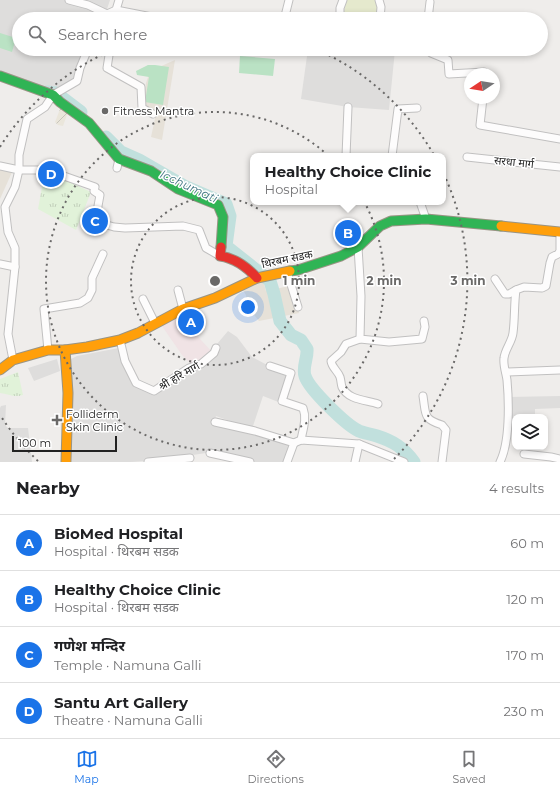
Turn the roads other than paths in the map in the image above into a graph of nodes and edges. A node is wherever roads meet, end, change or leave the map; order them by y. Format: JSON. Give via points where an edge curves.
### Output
{"nodes":[{"id":1,"x":69,"y":0,"type":"edge"},
{"id":2,"x":120,"y":0,"type":"edge"},
{"id":3,"x":289,"y":0,"type":"edge"},
{"id":4,"x":343,"y":0,"type":"edge"},
{"id":5,"x":379,"y":0,"type":"edge"},
{"id":6,"x":430,"y":2,"type":"dead end"},
{"id":7,"x":116,"y":10,"type":"junction"},
{"id":8,"x":99,"y":12,"type":"edge"},
{"id":9,"x":113,"y":12,"type":"edge"},
{"id":10,"x":126,"y":12,"type":"edge"},
{"id":11,"x":286,"y":12,"type":"edge"},
{"id":12,"x":340,"y":12,"type":"edge"},
{"id":13,"x":381,"y":12,"type":"edge"},
{"id":14,"x":429,"y":12,"type":"edge"},
{"id":15,"x":85,"y":56,"type":"edge"},
{"id":16,"x":109,"y":56,"type":"edge"},
{"id":17,"x":438,"y":56,"type":"edge"},
{"id":18,"x":464,"y":73,"type":"edge"},
{"id":19,"x":0,"y":76,"type":"edge"},
{"id":20,"x":53,"y":95,"type":"junction"},
{"id":21,"x":483,"y":104,"type":"edge"},
{"id":22,"x":348,"y":107,"type":"dead end"},
{"id":23,"x":417,"y":108,"type":"dead end"},
{"id":24,"x":153,"y":114,"type":"dead end"},
{"id":25,"x":560,"y":139,"type":"edge"},
{"id":26,"x":346,"y":153,"type":"edge"},
{"id":27,"x":392,"y":153,"type":"edge"},
{"id":28,"x":467,"y":157,"type":"dead end"},
{"id":29,"x":120,"y":159,"type":"junction"},
{"id":30,"x":0,"y":166,"type":"edge"},
{"id":31,"x":560,"y":167,"type":"edge"},
{"id":32,"x":117,"y":168,"type":"dead end"},
{"id":33,"x":19,"y":170,"type":"junction"},
{"id":34,"x":421,"y":205,"type":"edge"},
{"id":35,"x":426,"y":219,"type":"junction"},
{"id":36,"x":560,"y":232,"type":"edge"},
{"id":37,"x":358,"y":247,"type":"junction"},
{"id":38,"x":103,"y":254,"type":"dead end"},
{"id":39,"x":220,"y":256,"type":"junction"},
{"id":40,"x":0,"y":264,"type":"edge"},
{"id":41,"x":16,"y":266,"type":"junction"},
{"id":42,"x":287,"y":272,"type":"junction"},
{"id":43,"x":259,"y":277,"type":"junction"},
{"id":44,"x":495,"y":279,"type":"dead end"},
{"id":45,"x":178,"y":290,"type":"dead end"},
{"id":46,"x":516,"y":290,"type":"junction"},
{"id":47,"x":143,"y":299,"type":"dead end"},
{"id":48,"x":298,"y":307,"type":"dead end"},
{"id":49,"x":183,"y":309,"type":"junction"},
{"id":50,"x":424,"y":321,"type":"dead end"},
{"id":51,"x":155,"y":323,"type":"junction"},
{"id":52,"x":360,"y":339,"type":"junction"},
{"id":53,"x":120,"y":340,"type":"junction"},
{"id":54,"x":216,"y":348,"type":"dead end"},
{"id":55,"x":48,"y":350,"type":"junction"},
{"id":56,"x":65,"y":350,"type":"junction"},
{"id":57,"x":13,"y":360,"type":"junction"},
{"id":58,"x":270,"y":366,"type":"dead end"},
{"id":59,"x":0,"y":370,"type":"edge"},
{"id":60,"x":560,"y":370,"type":"edge"},
{"id":61,"x":506,"y":372,"type":"junction"},
{"id":62,"x":423,"y":396,"type":"dead end"},
{"id":63,"x":378,"y":404,"type":"dead end"},
{"id":64,"x":215,"y":422,"type":"dead end"},
{"id":65,"x":297,"y":441,"type":"junction"},
{"id":66,"x":359,"y":444,"type":"junction"},
{"id":67,"x":210,"y":453,"type":"dead end"},
{"id":68,"x":524,"y":454,"type":"dead end"},
{"id":69,"x":190,"y":458,"type":"dead end"},
{"id":70,"x":560,"y":459,"type":"edge"},
{"id":71,"x":399,"y":460,"type":"edge"},
{"id":72,"x":66,"y":462,"type":"edge"},
{"id":73,"x":148,"y":462,"type":"edge"},
{"id":74,"x":250,"y":462,"type":"edge"},
{"id":75,"x":287,"y":462,"type":"edge"},
{"id":76,"x":355,"y":462,"type":"edge"},
{"id":77,"x":442,"y":462,"type":"edge"},
{"id":78,"x":500,"y":462,"type":"edge"}],
"edges":[{"from":1,"to":8,"type":"street","via":[[88,4]]},
{"from":2,"to":7,"type":"street"},
{"from":3,"to":11,"type":"street"},
{"from":4,"to":12,"type":"street"},
{"from":5,"to":13,"type":"street"},
{"from":6,"to":14,"type":"street"},
{"from":7,"to":9,"type":"street"},
{"from":7,"to":10,"type":"street"},
{"from":15,"to":20,"type":"street","via":[[77,81]]},
{"from":16,"to":24,"type":"street","via":[[107,68],[141,88],[142,108]]},
{"from":17,"to":18,"type":"street","via":[[448,60],[449,74]]},
{"from":19,"to":20,"type":"main road"},
{"from":20,"to":29,"type":"main road","via":[[89,123]]},
{"from":20,"to":33,"type":"street","via":[[45,107],[27,119],[19,156]]},
{"from":21,"to":25,"type":"street","via":[[480,125]]},
{"from":22,"to":26,"type":"street"},
{"from":23,"to":27,"type":"street","via":[[398,109]]},
{"from":28,"to":31,"type":"street","name":"सरधा मार्ग"},
{"from":29,"to":32,"type":"street"},
{"from":29,"to":39,"type":"main road","via":[[151,170],[178,189],[218,205],[223,217]]},
{"from":30,"to":33,"type":"street"},
{"from":33,"to":39,"type":"street","via":[[47,170],[95,187],[94,191],[100,195],[96,217],[107,225],[125,228],[183,226],[199,230],[206,248]]},
{"from":33,"to":41,"type":"street","via":[[15,187],[5,207],[8,232],[15,248]]},
{"from":34,"to":35,"type":"street"},
{"from":35,"to":36,"type":"main road","name":"थिरबम सडक"},
{"from":35,"to":37,"type":"main road","name":"थिरबम सडक","via":[[391,221],[380,226]]},
{"from":36,"to":46,"type":"street","via":[[560,251],[552,257],[546,286]]},
{"from":37,"to":42,"type":"main road","name":"थिरबम सडक","via":[[324,262]]},
{"from":37,"to":52,"type":"street"},
{"from":38,"to":55,"type":"street","via":[[92,278],[92,290],[88,298],[80,303],[44,309]]},
{"from":39,"to":43,"type":"main road","via":[[225,256]]},
{"from":40,"to":41,"type":"street"},
{"from":41,"to":57,"type":"street","via":[[8,334]]},
{"from":42,"to":43,"type":"main road","name":"थिरबम सडक"},
{"from":42,"to":48,"type":"street"},
{"from":43,"to":49,"type":"main road","name":"थिरबम सडक","via":[[215,298]]},
{"from":44,"to":46,"type":"street","via":[[505,294]]},
{"from":45,"to":49,"type":"street"},
{"from":46,"to":61,"type":"street","via":[[513,334],[504,360]]},
{"from":47,"to":51,"type":"street"},
{"from":49,"to":51,"type":"main road","name":"थिरबम सडक"},
{"from":50,"to":52,"type":"street","via":[[426,327],[422,339],[388,342]]},
{"from":51,"to":53,"type":"main road","name":"थिरबम सडक"},
{"from":52,"to":63,"type":"street","via":[[346,344],[331,361],[332,366],[348,394]]},
{"from":53,"to":54,"type":"street","name":"श्री हरि मार्ग","via":[[125,361],[136,383],[154,391],[189,368],[201,364]]},
{"from":53,"to":56,"type":"main road","name":"थिरबम सडक"},
{"from":55,"to":56,"type":"main road","name":"थिरबम सडक"},
{"from":55,"to":57,"type":"main road","name":"थिरबम सडक"},
{"from":56,"to":72,"type":"main road","via":[[68,394]]},
{"from":57,"to":59,"type":"main road","name":"थिरबम सडक"},
{"from":58,"to":65,"type":"street","via":[[290,373],[282,401],[303,408],[305,413],[305,422]]},
{"from":60,"to":61,"type":"street"},
{"from":61,"to":78,"type":"street","via":[[508,411],[505,447]]},
{"from":62,"to":77,"type":"street","via":[[426,416],[446,430]]},
{"from":64,"to":65,"type":"street"},
{"from":65,"to":66,"type":"street"},
{"from":65,"to":75,"type":"street"},
{"from":66,"to":71,"type":"street"},
{"from":66,"to":76,"type":"street"},
{"from":67,"to":74,"type":"street"},
{"from":68,"to":70,"type":"street"},
{"from":69,"to":73,"type":"street"}]}
